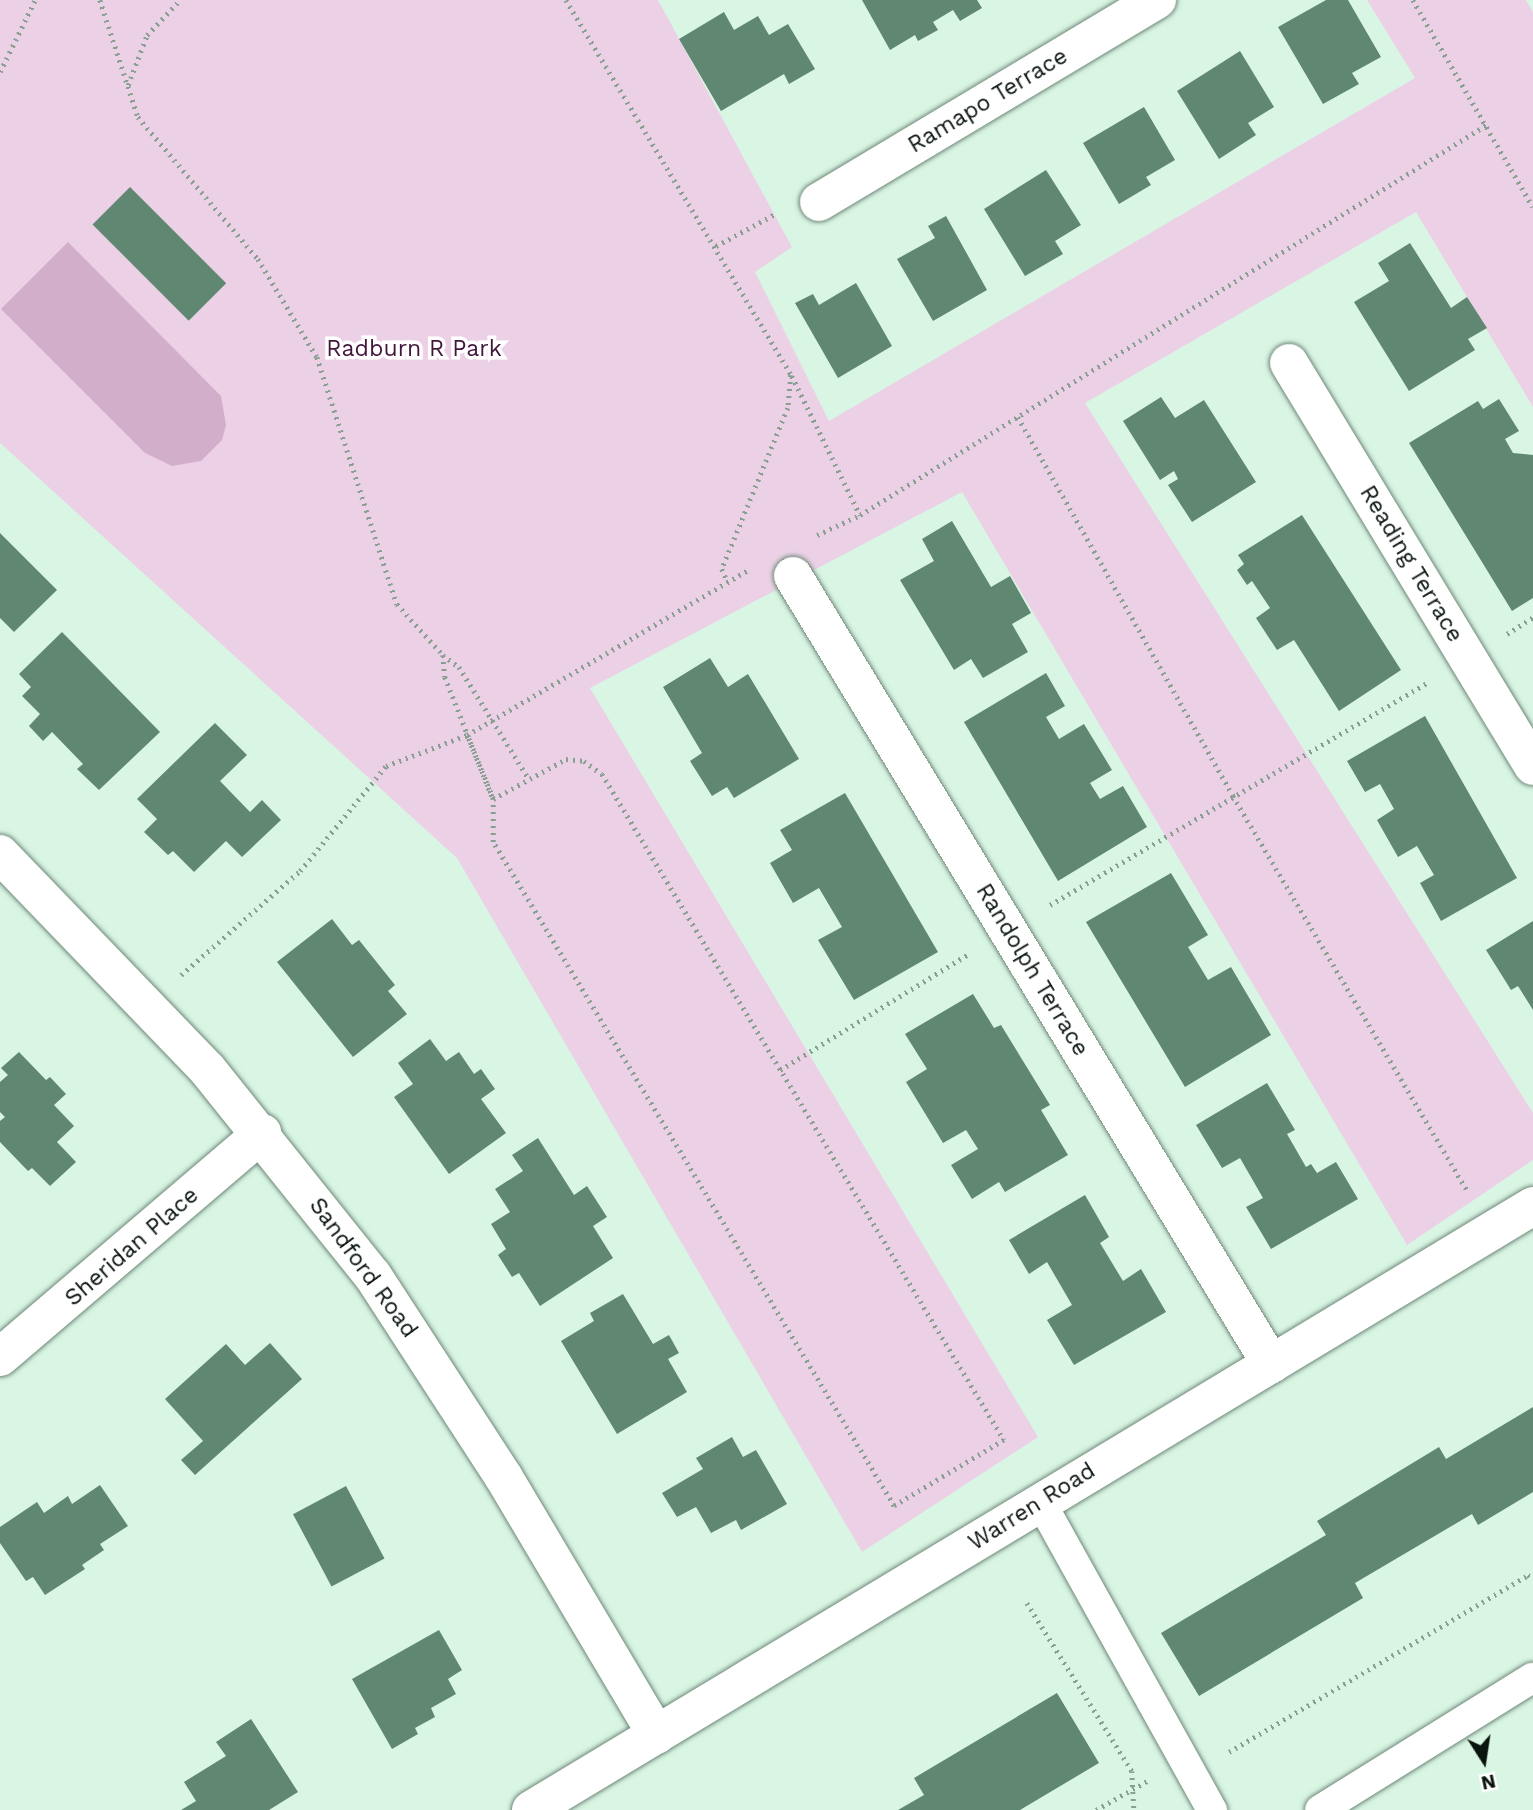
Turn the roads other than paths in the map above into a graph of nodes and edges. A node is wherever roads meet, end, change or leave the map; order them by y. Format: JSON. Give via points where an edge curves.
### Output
{"nodes":[{"id":1,"x":1157,"y":0,"type":"edge"},
{"id":2,"x":819,"y":202,"type":"road end"},
{"id":3,"x":1289,"y":362,"type":"dead end"},
{"id":4,"x":793,"y":576,"type":"dead end"},
{"id":5,"x":1533,"y":766,"type":"edge"},
{"id":6,"x":0,"y":854,"type":"edge"},
{"id":7,"x":262,"y":1133,"type":"junction"},
{"id":8,"x":1533,"y":1206,"type":"edge"},
{"id":9,"x":0,"y":1357,"type":"edge"},
{"id":10,"x":1271,"y":1364,"type":"junction"},
{"id":11,"x":1040,"y":1501,"type":"junction"},
{"id":12,"x":1532,"y":1678,"type":"edge"},
{"id":13,"x":657,"y":1735,"type":"junction"},
{"id":14,"x":531,"y":1810,"type":"edge"},
{"id":15,"x":1212,"y":1810,"type":"edge"},
{"id":16,"x":1320,"y":1810,"type":"edge"}],
"edges":[{"from":1,"to":2,"type":"street","name":"Ramapo Terrace"},
{"from":3,"to":5,"type":"street","name":"Reading Terrace"},
{"from":4,"to":10,"type":"street","name":"Randolph Terrace"},
{"from":6,"to":7,"type":"street","name":"Sandford Road","via":[[207,1069]]},
{"from":7,"to":9,"type":"street","name":"Sheridan Place"},
{"from":7,"to":13,"type":"street","name":"Sandford Road","via":[[373,1276],[430,1361]]},
{"from":8,"to":10,"type":"street","name":"Warren Road"},
{"from":10,"to":11,"type":"street","name":"Warren Road"},
{"from":11,"to":13,"type":"street","name":"Warren Road"},
{"from":11,"to":15,"type":"lane"},
{"from":12,"to":16,"type":"lane"},
{"from":13,"to":14,"type":"street","name":"Warren Road"}]}
